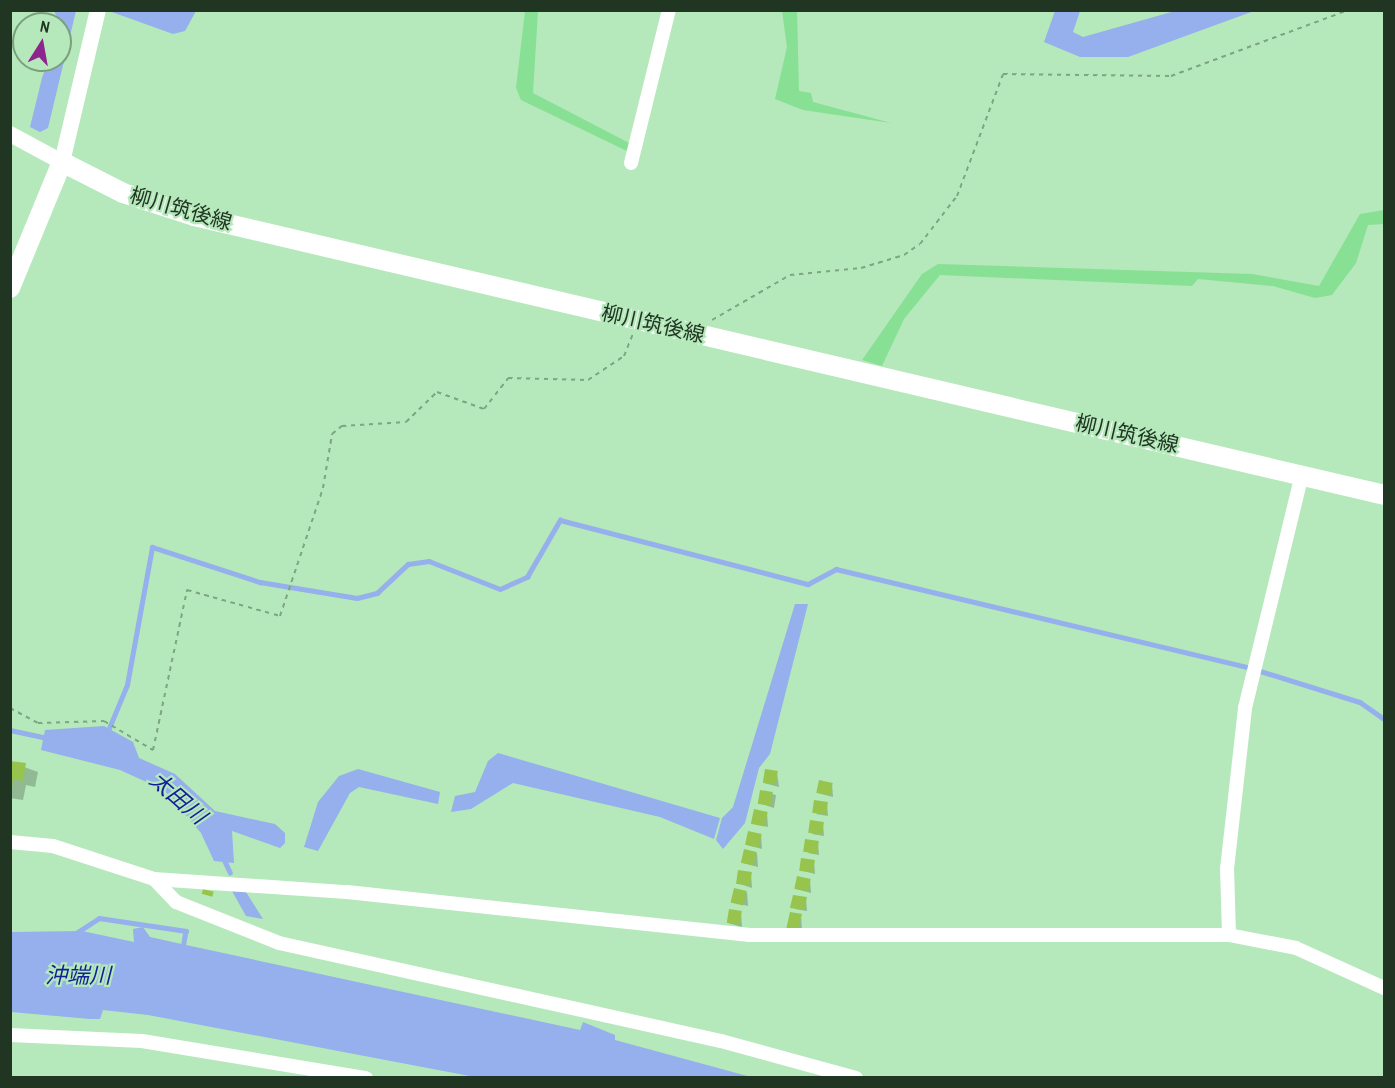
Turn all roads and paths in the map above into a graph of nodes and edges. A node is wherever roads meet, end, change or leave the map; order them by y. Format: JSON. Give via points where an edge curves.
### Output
{"nodes":[{"id":1,"x":98,"y":10,"type":"edge"},
{"id":2,"x":669,"y":10,"type":"edge"},
{"id":3,"x":1348,"y":10,"type":"edge"},
{"id":4,"x":10,"y":134,"type":"edge"},
{"id":5,"x":62,"y":162,"type":"junction"},
{"id":6,"x":632,"y":163,"type":"dead end"},
{"id":7,"x":10,"y":288,"type":"edge"},
{"id":8,"x":639,"y":321,"type":"junction"},
{"id":9,"x":692,"y":333,"type":"junction"},
{"id":10,"x":1302,"y":475,"type":"junction"},
{"id":11,"x":1384,"y":495,"type":"edge"},
{"id":12,"x":10,"y":708,"type":"edge"},
{"id":13,"x":10,"y":842,"type":"edge"},
{"id":14,"x":154,"y":879,"type":"junction"},
{"id":15,"x":1229,"y":935,"type":"junction"},
{"id":16,"x":1384,"y":988,"type":"edge"},
{"id":17,"x":10,"y":1035,"type":"edge"},
{"id":18,"x":366,"y":1077,"type":"edge"},
{"id":19,"x":856,"y":1077,"type":"edge"}],
"edges":[{"from":1,"to":5,"type":"street"},
{"from":2,"to":6,"type":"street"},
{"from":3,"to":9,"type":"path","via":[[1171,76],[1003,74],[957,196],[920,244],[861,268],[790,275]]},
{"from":4,"to":5,"type":"street"},
{"from":5,"to":7,"type":"main road"},
{"from":5,"to":8,"type":"main road","name":"柳川筑後線","via":[[123,193],[194,216]]},
{"from":8,"to":9,"type":"main road","name":"柳川筑後線"},
{"from":8,"to":12,"type":"path","via":[[624,356],[588,380],[508,378],[484,409],[437,392],[406,422],[342,426],[332,434],[323,488],[288,603],[280,616],[187,590],[153,750],[104,721],[38,723]]},
{"from":9,"to":10,"type":"main road","name":"柳川筑後線"},
{"from":10,"to":11,"type":"main road","name":"柳川筑後線"},
{"from":10,"to":15,"type":"street","via":[[1244,718],[1227,869]]},
{"from":13,"to":14,"type":"street","via":[[53,846]]},
{"from":14,"to":15,"type":"street","via":[[347,892],[750,935]]},
{"from":14,"to":19,"type":"street","via":[[176,902],[279,943],[721,1041]]},
{"from":15,"to":16,"type":"street","via":[[1296,948]]},
{"from":17,"to":18,"type":"street","via":[[142,1041]]}]}
